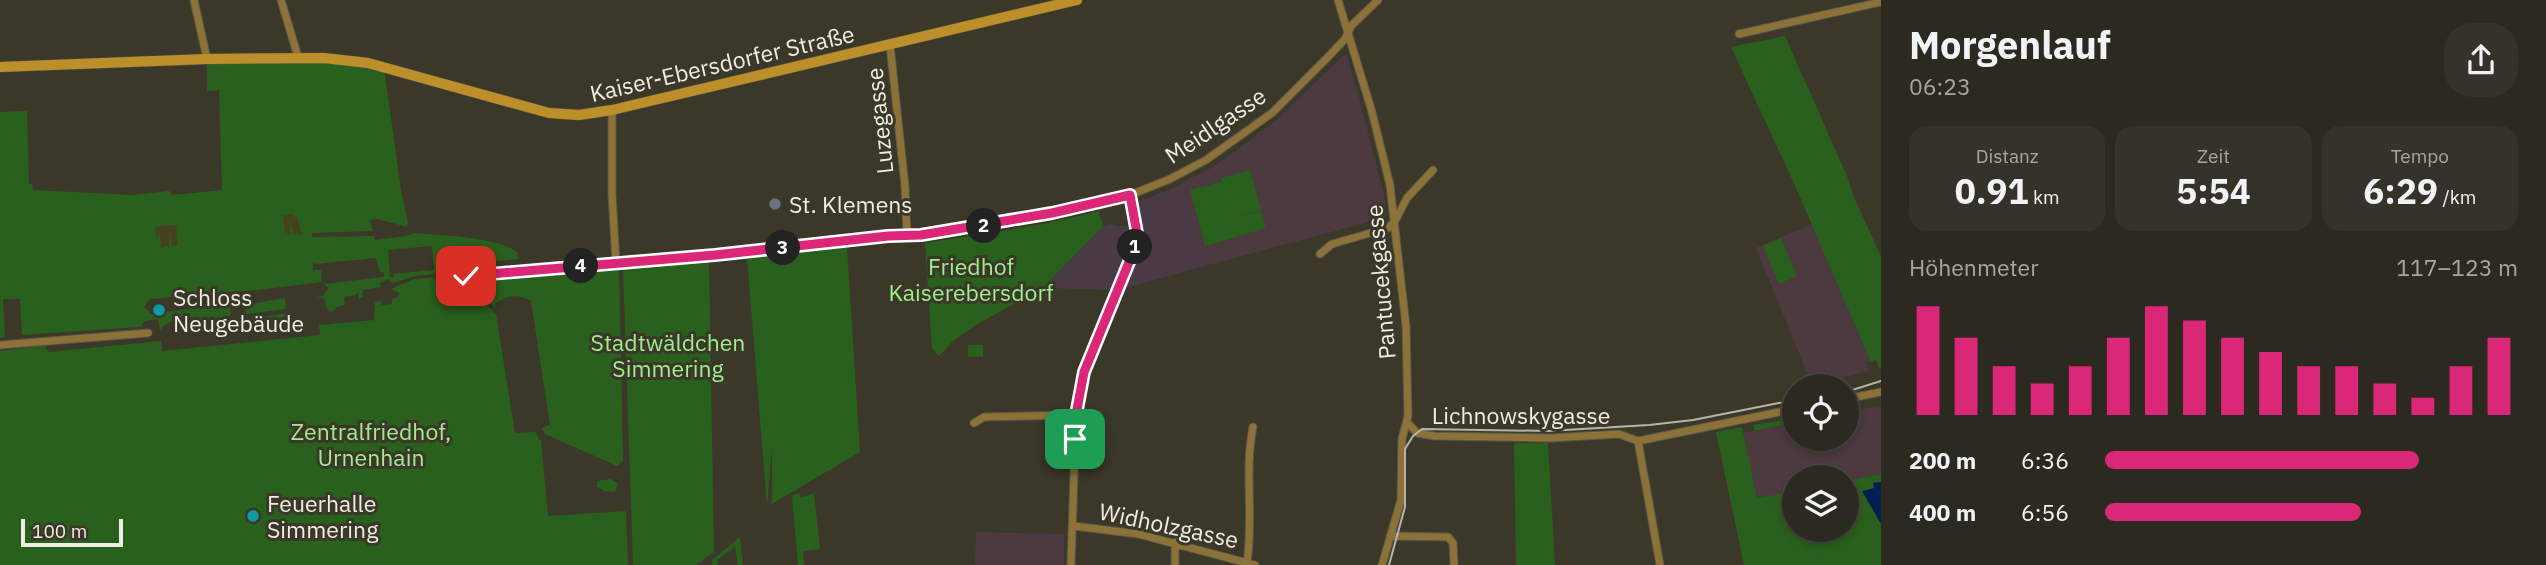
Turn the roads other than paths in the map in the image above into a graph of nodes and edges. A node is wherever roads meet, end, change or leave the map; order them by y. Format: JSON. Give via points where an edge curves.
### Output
{"nodes":[{"id":1,"x":194,"y":0,"type":"edge"},
{"id":2,"x":281,"y":0,"type":"edge"},
{"id":3,"x":1077,"y":0,"type":"edge"},
{"id":4,"x":1338,"y":0,"type":"edge"},
{"id":5,"x":1378,"y":0,"type":"edge"},
{"id":6,"x":1881,"y":2,"type":"edge"},
{"id":7,"x":1347,"y":33,"type":"junction"},
{"id":8,"x":1739,"y":34,"type":"dead end"},
{"id":9,"x":890,"y":45,"type":"junction"},
{"id":10,"x":298,"y":57,"type":"junction"},
{"id":11,"x":207,"y":59,"type":"junction"},
{"id":12,"x":0,"y":68,"type":"edge"},
{"id":13,"x":612,"y":110,"type":"junction"},
{"id":14,"x":1433,"y":170,"type":"dead end"},
{"id":15,"x":1130,"y":195,"type":"junction"},
{"id":16,"x":1395,"y":221,"type":"junction"},
{"id":17,"x":907,"y":235,"type":"junction"},
{"id":18,"x":1320,"y":254,"type":"dead end"},
{"id":19,"x":617,"y":263,"type":"junction"},
{"id":20,"x":466,"y":276,"type":"dead end"},
{"id":21,"x":148,"y":333,"type":"dead end"},
{"id":22,"x":0,"y":345,"type":"edge"},
{"id":23,"x":1881,"y":392,"type":"edge"},
{"id":24,"x":1859,"y":396,"type":"edge"},
{"id":25,"x":1782,"y":411,"type":"edge"},
{"id":26,"x":1076,"y":415,"type":"junction"},
{"id":27,"x":1407,"y":422,"type":"junction"},
{"id":28,"x":974,"y":423,"type":"dead end"},
{"id":29,"x":1253,"y":427,"type":"dead end"},
{"id":30,"x":1638,"y":440,"type":"junction"},
{"id":31,"x":1074,"y":526,"type":"junction"},
{"id":32,"x":1390,"y":536,"type":"junction"},
{"id":33,"x":1175,"y":542,"type":"junction"},
{"id":34,"x":1251,"y":564,"type":"edge"},
{"id":35,"x":1072,"y":565,"type":"edge"},
{"id":36,"x":1175,"y":565,"type":"edge"},
{"id":37,"x":1382,"y":565,"type":"edge"},
{"id":38,"x":1454,"y":565,"type":"edge"},
{"id":39,"x":1660,"y":565,"type":"edge"}],
"edges":[{"from":1,"to":11,"type":"street"},
{"from":2,"to":10,"type":"street"},
{"from":3,"to":9,"type":"main road","name":"Kaiser-Ebersdorfer Straße"},
{"from":4,"to":7,"type":"street","name":"Pantucekgasse"},
{"from":5,"to":7,"type":"street","name":"Meidlgasse"},
{"from":6,"to":8,"type":"street"},
{"from":7,"to":15,"type":"street","name":"Meidlgasse","via":[[1305,81],[1243,135],[1206,160]]},
{"from":7,"to":16,"type":"street","name":"Pantucekgasse","via":[[1383,153]]},
{"from":9,"to":13,"type":"main road","name":"Kaiser-Ebersdorfer Straße"},
{"from":9,"to":17,"type":"street","name":"Luzegasse"},
{"from":10,"to":11,"type":"main road","name":"Kaiser-Ebersdorfer Straße"},
{"from":10,"to":13,"type":"main road","name":"Kaiser-Ebersdorfer Straße","via":[[368,63],[549,113]]},
{"from":11,"to":12,"type":"main road","name":"Kaiser-Ebersdorfer Straße"},
{"from":13,"to":19,"type":"street"},
{"from":14,"to":16,"type":"street"},
{"from":15,"to":17,"type":"street","name":"Meidlgasse","via":[[994,224]]},
{"from":15,"to":26,"type":"street","via":[[1137,233],[1134,250],[1084,372]]},
{"from":16,"to":18,"type":"street","via":[[1388,228],[1332,244]]},
{"from":16,"to":27,"type":"street","name":"Pantucekgasse","via":[[1406,338]]},
{"from":17,"to":19,"type":"street","name":"Meidlgasse"},
{"from":19,"to":20,"type":"street","name":"Meidlgasse"},
{"from":21,"to":22,"type":"street"},
{"from":23,"to":24,"type":"street"},
{"from":25,"to":30,"type":"street"},
{"from":26,"to":28,"type":"street","via":[[984,416]]},
{"from":26,"to":31,"type":"street"},
{"from":27,"to":30,"type":"street","name":"Lichnowskygasse","via":[[1417,433],[1434,436],[1550,438],[1619,433]]},
{"from":27,"to":32,"type":"street","name":"Pantucekgasse","via":[[1401,454],[1401,500]]},
{"from":29,"to":34,"type":"street","via":[[1249,444]]},
{"from":30,"to":39,"type":"street"},
{"from":31,"to":33,"type":"street","name":"Widholzgasse"},
{"from":31,"to":35,"type":"street"},
{"from":32,"to":37,"type":"street","name":"Pantucekgasse"},
{"from":32,"to":38,"type":"street","via":[[1450,538]]},
{"from":33,"to":34,"type":"street","name":"Widholzgasse"},
{"from":33,"to":36,"type":"street"}]}
